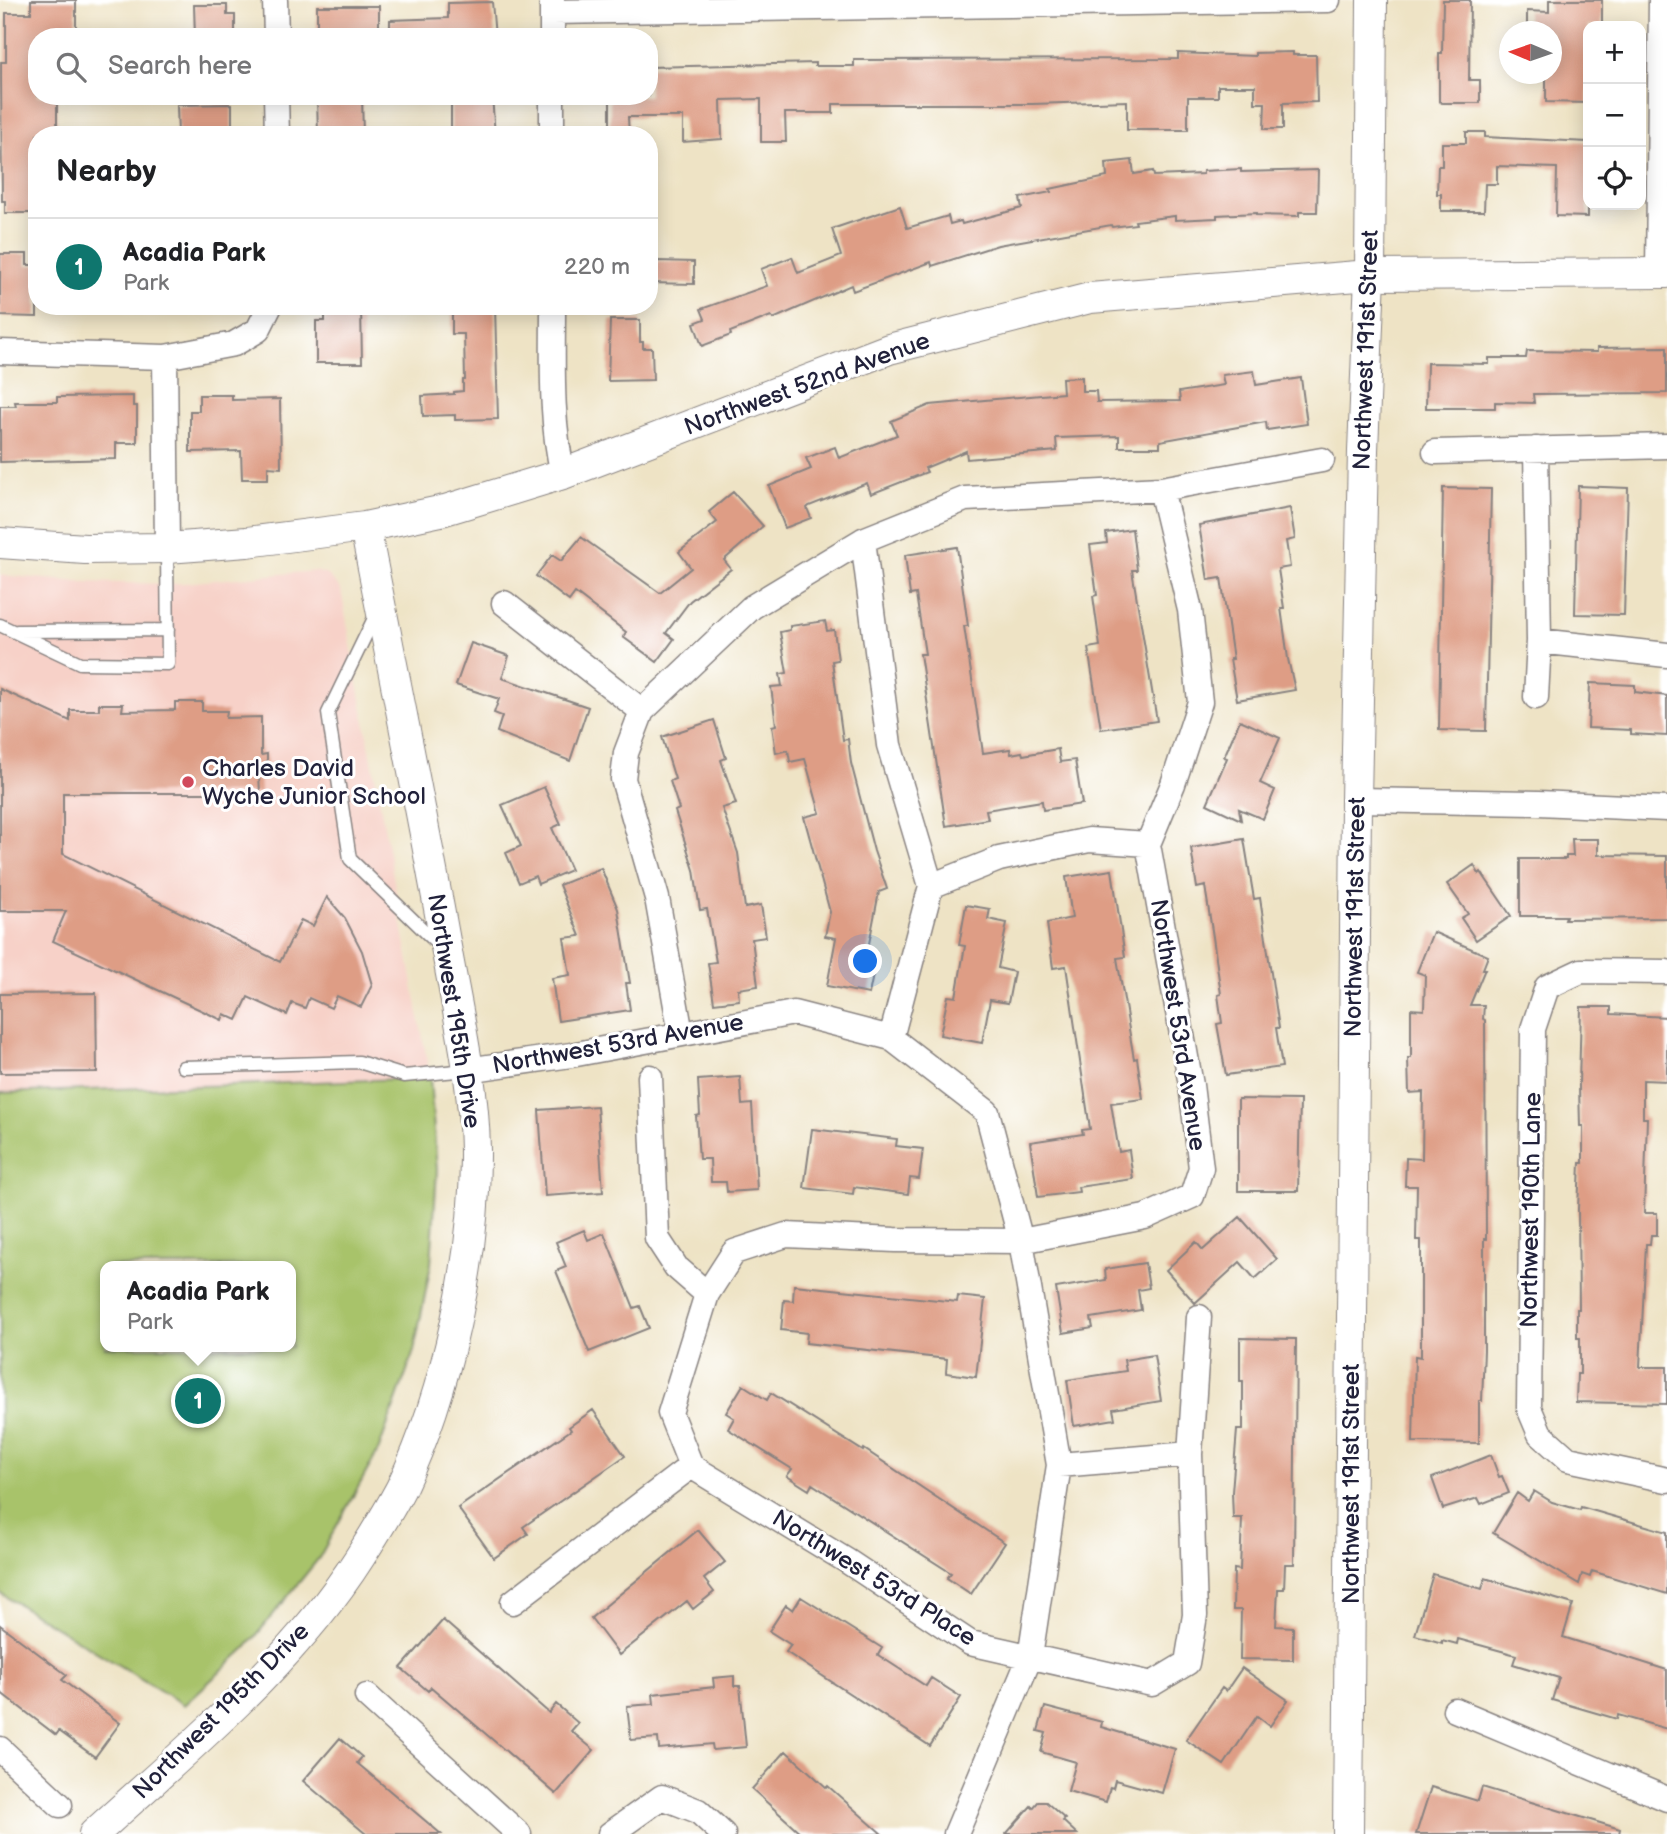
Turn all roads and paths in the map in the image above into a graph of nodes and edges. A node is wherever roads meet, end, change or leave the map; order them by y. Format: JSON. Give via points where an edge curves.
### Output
{"nodes":[{"id":1,"x":275,"y":0,"type":"edge"},
{"id":2,"x":1328,"y":0,"type":"edge"},
{"id":3,"x":1372,"y":0,"type":"edge"},
{"id":4,"x":1661,"y":0,"type":"edge"},
{"id":5,"x":552,"y":6,"type":"edge"},
{"id":6,"x":275,"y":28,"type":"edge"},
{"id":7,"x":552,"y":28,"type":"edge"},
{"id":8,"x":276,"y":105,"type":"edge"},
{"id":9,"x":552,"y":105,"type":"edge"},
{"id":10,"x":277,"y":126,"type":"edge"},
{"id":11,"x":552,"y":126,"type":"edge"},
{"id":12,"x":1662,"y":273,"type":"edge"},
{"id":13,"x":1370,"y":275,"type":"junction"},
{"id":14,"x":266,"y":315,"type":"edge"},
{"id":15,"x":553,"y":315,"type":"edge"},
{"id":16,"x":0,"y":352,"type":"edge"},
{"id":17,"x":165,"y":358,"type":"junction"},
{"id":18,"x":1667,"y":446,"type":"edge"},
{"id":19,"x":1535,"y":449,"type":"junction"},
{"id":20,"x":1435,"y":452,"type":"dead end"},
{"id":21,"x":1322,"y":460,"type":"dead end"},
{"id":22,"x":563,"y":474,"type":"junction"},
{"id":23,"x":1161,"y":489,"type":"junction"},
{"id":24,"x":365,"y":527,"type":"junction"},
{"id":25,"x":863,"y":540,"type":"junction"},
{"id":26,"x":0,"y":543,"type":"edge"},
{"id":27,"x":167,"y":548,"type":"junction"},
{"id":28,"x":504,"y":603,"type":"dead end"},
{"id":29,"x":380,"y":605,"type":"junction"},
{"id":30,"x":0,"y":625,"type":"edge"},
{"id":31,"x":168,"y":630,"type":"junction"},
{"id":32,"x":13,"y":631,"type":"junction"},
{"id":33,"x":1539,"y":641,"type":"junction"},
{"id":34,"x":1667,"y":655,"type":"edge"},
{"id":35,"x":1536,"y":697,"type":"dead end"},
{"id":36,"x":642,"y":711,"type":"junction"},
{"id":37,"x":1356,"y":800,"type":"junction"},
{"id":38,"x":1667,"y":809,"type":"edge"},
{"id":39,"x":1147,"y":844,"type":"junction"},
{"id":40,"x":931,"y":886,"type":"junction"},
{"id":41,"x":447,"y":952,"type":"junction"},
{"id":42,"x":1667,"y":972,"type":"edge"},
{"id":43,"x":681,"y":1034,"type":"junction"},
{"id":44,"x":891,"y":1038,"type":"junction"},
{"id":45,"x":183,"y":1067,"type":"dead end"},
{"id":46,"x":467,"y":1070,"type":"junction"},
{"id":47,"x":649,"y":1077,"type":"dead end"},
{"id":48,"x":1021,"y":1241,"type":"junction"},
{"id":49,"x":707,"y":1294,"type":"junction"},
{"id":50,"x":1199,"y":1317,"type":"dead end"},
{"id":51,"x":1190,"y":1454,"type":"junction"},
{"id":52,"x":1059,"y":1465,"type":"junction"},
{"id":53,"x":691,"y":1466,"type":"junction"},
{"id":54,"x":1667,"y":1480,"type":"edge"},
{"id":55,"x":513,"y":1602,"type":"dead end"},
{"id":56,"x":1030,"y":1657,"type":"junction"},
{"id":57,"x":367,"y":1696,"type":"dead end"},
{"id":58,"x":1455,"y":1710,"type":"dead end"},
{"id":59,"x":0,"y":1749,"type":"edge"},
{"id":60,"x":1667,"y":1799,"type":"edge"},
{"id":61,"x":60,"y":1805,"type":"dead end"},
{"id":62,"x":94,"y":1834,"type":"edge"},
{"id":63,"x":519,"y":1834,"type":"edge"},
{"id":64,"x":610,"y":1834,"type":"edge"},
{"id":65,"x":723,"y":1834,"type":"edge"},
{"id":66,"x":956,"y":1834,"type":"edge"},
{"id":67,"x":1348,"y":1834,"type":"edge"}],
"edges":[{"from":1,"to":6,"type":"street"},
{"from":2,"to":5,"type":"street"},
{"from":3,"to":13,"type":"street","name":"Northwest 191st Street"},
{"from":4,"to":12,"type":"street"},
{"from":5,"to":7,"type":"street"},
{"from":8,"to":10,"type":"street"},
{"from":9,"to":11,"type":"street"},
{"from":12,"to":13,"type":"street","name":"Northwest 52nd Avenue"},
{"from":13,"to":22,"type":"street","name":"Northwest 52nd Avenue","via":[[1090,298],[889,349]]},
{"from":13,"to":37,"type":"street","name":"Northwest 191st Street"},
{"from":14,"to":17,"type":"street","via":[[258,330],[234,344]]},
{"from":15,"to":22,"type":"street","via":[[553,415]]},
{"from":16,"to":17,"type":"street"},
{"from":17,"to":27,"type":"street"},
{"from":18,"to":19,"type":"street"},
{"from":19,"to":20,"type":"street"},
{"from":19,"to":33,"type":"street"},
{"from":21,"to":23,"type":"street"},
{"from":22,"to":24,"type":"street","name":"Northwest 52nd Avenue","via":[[445,510]]},
{"from":23,"to":25,"type":"street","via":[[965,499]]},
{"from":23,"to":39,"type":"street","via":[[1190,610],[1200,702]]},
{"from":24,"to":27,"type":"street","name":"Northwest 52nd Avenue"},
{"from":24,"to":29,"type":"street","name":"Northwest 195th Drive"},
{"from":25,"to":36,"type":"street","via":[[752,607]]},
{"from":25,"to":40,"type":"street","via":[[889,745]]},
{"from":26,"to":27,"type":"street","name":"Northwest 52nd Avenue"},
{"from":27,"to":31,"type":"lane"},
{"from":28,"to":36,"type":"street"},
{"from":29,"to":41,"type":"street","name":"Northwest 195th Drive"},
{"from":29,"to":41,"type":"lane","via":[[328,713],[349,859]]},
{"from":30,"to":32,"type":"lane"},
{"from":31,"to":32,"type":"lane"},
{"from":31,"to":32,"type":"lane","via":[[168,664],[80,663]]},
{"from":33,"to":34,"type":"street"},
{"from":33,"to":35,"type":"street"},
{"from":36,"to":43,"type":"street","via":[[626,753],[623,779],[657,898]]},
{"from":37,"to":38,"type":"street"},
{"from":37,"to":67,"type":"street","name":"Northwest 191st Street"},
{"from":39,"to":40,"type":"street","via":[[1089,840],[999,859]]},
{"from":39,"to":48,"type":"street","name":"Northwest 53rd Avenue","via":[[1191,1084],[1201,1168],[1192,1196],[1145,1217]]},
{"from":40,"to":44,"type":"street"},
{"from":41,"to":46,"type":"street","name":"Northwest 195th Drive"},
{"from":42,"to":54,"type":"street","name":"Northwest 190th Lane","via":[[1581,971],[1547,987],[1534,1030],[1529,1408],[1540,1434],[1568,1459]]},
{"from":43,"to":44,"type":"street","name":"Northwest 53rd Avenue","via":[[794,1013]]},
{"from":43,"to":46,"type":"street","name":"Northwest 53rd Avenue"},
{"from":44,"to":48,"type":"street","name":"Northwest 53rd Avenue","via":[[987,1112]]},
{"from":45,"to":46,"type":"lane","via":[[359,1062],[404,1076]]},
{"from":46,"to":62,"type":"street","name":"Northwest 195th Drive","via":[[475,1149],[459,1308],[434,1404],[401,1488],[359,1559],[300,1637],[227,1712]]},
{"from":47,"to":49,"type":"street","via":[[657,1238],[676,1267]]},
{"from":48,"to":49,"type":"street","via":[[786,1234],[734,1252]]},
{"from":48,"to":52,"type":"street"},
{"from":49,"to":53,"type":"street","via":[[670,1413]]},
{"from":50,"to":51,"type":"street","name":"Northwest 53rd Place"},
{"from":51,"to":52,"type":"street"},
{"from":51,"to":56,"type":"street","name":"Northwest 53rd Place","via":[[1195,1615],[1187,1663],[1152,1685]]},
{"from":52,"to":56,"type":"street"},
{"from":53,"to":55,"type":"street"},
{"from":53,"to":56,"type":"street","name":"Northwest 53rd Place","via":[[970,1643]]},
{"from":56,"to":66,"type":"street"},
{"from":57,"to":63,"type":"street"},
{"from":58,"to":60,"type":"street"},
{"from":59,"to":61,"type":"street"},
{"from":64,"to":65,"type":"street","via":[[662,1797],[698,1811]]}]}
